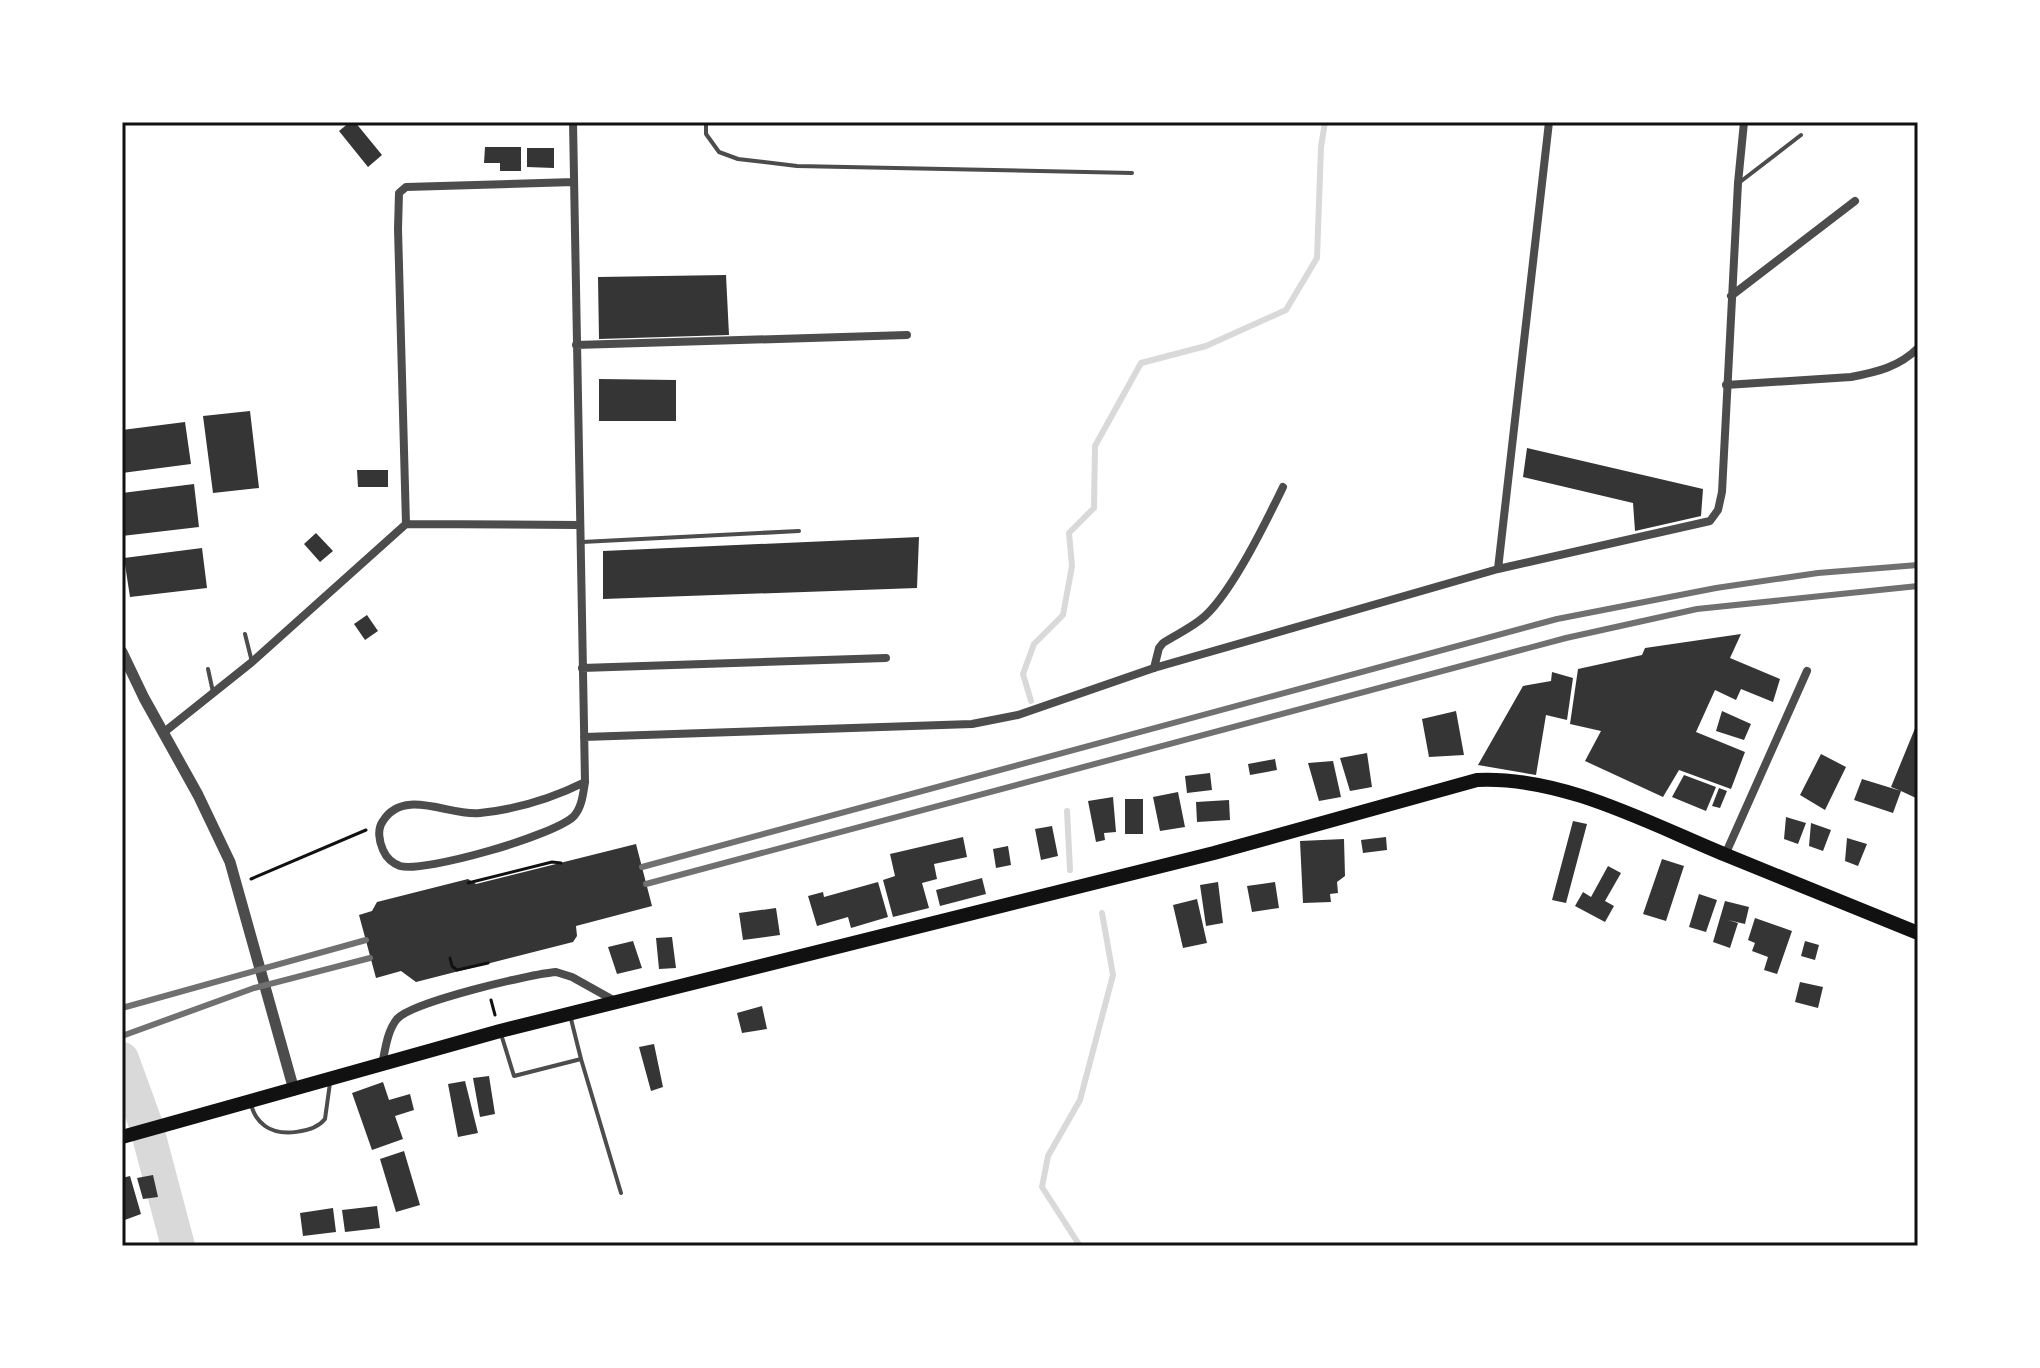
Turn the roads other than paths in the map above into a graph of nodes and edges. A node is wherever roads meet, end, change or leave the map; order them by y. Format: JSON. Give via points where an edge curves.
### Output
{"nodes":[{"id":1,"x":573,"y":122,"type":"edge"},
{"id":2,"x":706,"y":122,"type":"edge"},
{"id":3,"x":1549,"y":122,"type":"edge"},
{"id":4,"x":1744,"y":122,"type":"edge"},
{"id":5,"x":1801,"y":135,"type":"dead end"},
{"id":6,"x":1132,"y":173,"type":"dead end"},
{"id":7,"x":574,"y":182,"type":"junction"},
{"id":8,"x":1738,"y":183,"type":"junction"},
{"id":9,"x":1855,"y":201,"type":"dead end"},
{"id":10,"x":1731,"y":296,"type":"junction"},
{"id":11,"x":907,"y":335,"type":"dead end"},
{"id":12,"x":576,"y":345,"type":"junction"},
{"id":13,"x":1918,"y":348,"type":"edge"},
{"id":14,"x":1726,"y":385,"type":"junction"},
{"id":15,"x":1283,"y":487,"type":"dead end"},
{"id":16,"x":406,"y":524,"type":"junction"},
{"id":17,"x":579,"y":525,"type":"junction"},
{"id":18,"x":799,"y":531,"type":"dead end"},
{"id":19,"x":579,"y":542,"type":"junction"},
{"id":20,"x":1498,"y":569,"type":"junction"},
{"id":21,"x":245,"y":634,"type":"dead end"},
{"id":22,"x":122,"y":652,"type":"edge"},
{"id":23,"x":886,"y":658,"type":"dead end"},
{"id":24,"x":252,"y":662,"type":"junction"},
{"id":25,"x":582,"y":668,"type":"junction"},
{"id":26,"x":1154,"y":668,"type":"junction"},
{"id":27,"x":208,"y":669,"type":"dead end"},
{"id":28,"x":1807,"y":671,"type":"dead end"},
{"id":29,"x":213,"y":694,"type":"junction"},
{"id":30,"x":163,"y":733,"type":"junction"},
{"id":31,"x":584,"y":737,"type":"junction"},
{"id":32,"x":585,"y":782,"type":"junction"},
{"id":33,"x":1725,"y":855,"type":"junction"},
{"id":34,"x":1918,"y":933,"type":"edge"},
{"id":35,"x":616,"y":1002,"type":"junction"},
{"id":36,"x":570,"y":1014,"type":"junction"},
{"id":37,"x":500,"y":1031,"type":"junction"},
{"id":38,"x":581,"y":1059,"type":"junction"},
{"id":39,"x":382,"y":1066,"type":"junction"},
{"id":40,"x":331,"y":1080,"type":"junction"},
{"id":41,"x":294,"y":1090,"type":"junction"},
{"id":42,"x":251,"y":1102,"type":"junction"},
{"id":43,"x":122,"y":1137,"type":"edge"},
{"id":44,"x":621,"y":1193,"type":"dead end"}],
"edges":[{"from":1,"to":7,"type":"street"},
{"from":2,"to":6,"type":"lane","via":[[706,134],[719,152],[738,159],[797,166]]},
{"from":3,"to":20,"type":"street"},
{"from":4,"to":8,"type":"street"},
{"from":5,"to":8,"type":"lane"},
{"from":7,"to":12,"type":"street"},
{"from":7,"to":16,"type":"street","via":[[406,187],[399,193]]},
{"from":8,"to":10,"type":"street"},
{"from":9,"to":10,"type":"street"},
{"from":10,"to":14,"type":"street"},
{"from":11,"to":12,"type":"street"},
{"from":12,"to":17,"type":"street"},
{"from":13,"to":14,"type":"street","via":[[1904,361],[1870,373]]},
{"from":14,"to":20,"type":"street","via":[[1722,492],[1716,516],[1708,523]]},
{"from":15,"to":26,"type":"street","via":[[1217,601],[1206,615],[1163,643]]},
{"from":16,"to":17,"type":"street"},
{"from":16,"to":24,"type":"street"},
{"from":17,"to":19,"type":"street"},
{"from":18,"to":19,"type":"lane"},
{"from":19,"to":25,"type":"street"},
{"from":20,"to":26,"type":"street"},
{"from":21,"to":24,"type":"lane"},
{"from":22,"to":30,"type":"street"},
{"from":23,"to":25,"type":"street"},
{"from":24,"to":29,"type":"street"},
{"from":25,"to":31,"type":"street"},
{"from":26,"to":31,"type":"street","via":[[1018,715],[972,724]]},
{"from":27,"to":29,"type":"lane"},
{"from":28,"to":33,"type":"street"},
{"from":29,"to":30,"type":"street"},
{"from":30,"to":41,"type":"street","via":[[220,839]]},
{"from":31,"to":32,"type":"street"},
{"from":32,"to":32,"type":"street","via":[[574,816],[553,830],[480,852],[421,866],[399,865],[389,860],[379,838],[387,815],[412,805],[475,814],[558,795]]},
{"from":33,"to":34,"type":"main road"},
{"from":33,"to":35,"type":"main road","via":[[1567,793],[1512,781],[1477,780],[1198,857]]},
{"from":35,"to":36,"type":"main road"},
{"from":35,"to":39,"type":"street","via":[[556,972],[487,988],[403,1014],[391,1030]]},
{"from":36,"to":37,"type":"main road"},
{"from":36,"to":38,"type":"lane"},
{"from":37,"to":38,"type":"lane","via":[[514,1076]]},
{"from":37,"to":39,"type":"main road"},
{"from":38,"to":44,"type":"lane"},
{"from":39,"to":40,"type":"main road"},
{"from":40,"to":41,"type":"main road"},
{"from":40,"to":42,"type":"lane","via":[[325,1119],[314,1127],[275,1131],[256,1117]]},
{"from":41,"to":42,"type":"main road"},
{"from":42,"to":43,"type":"main road"}]}
